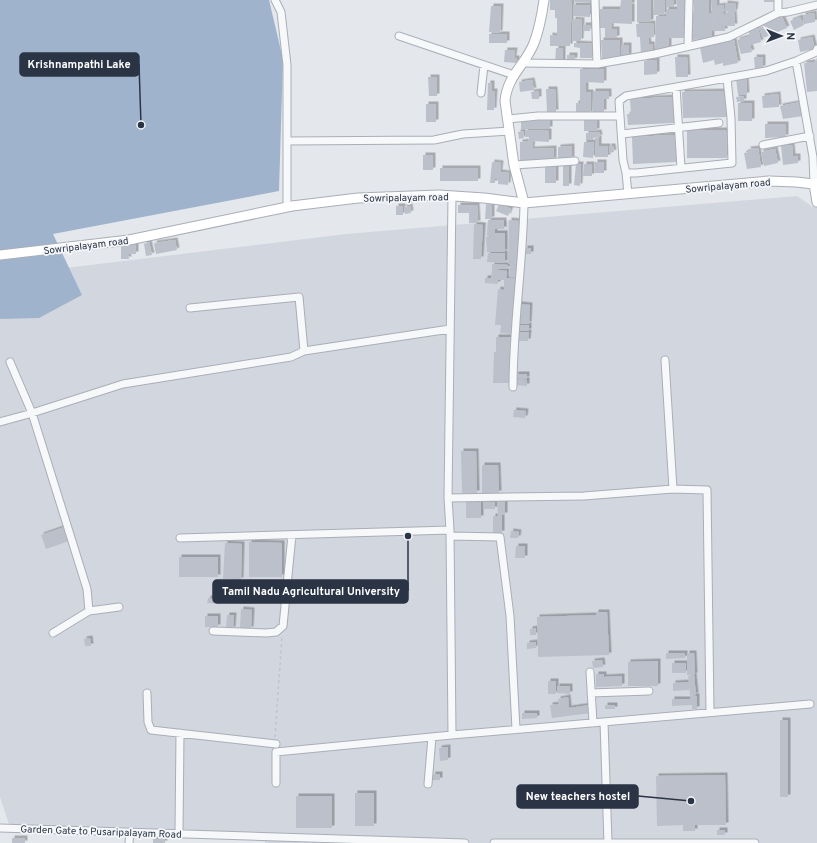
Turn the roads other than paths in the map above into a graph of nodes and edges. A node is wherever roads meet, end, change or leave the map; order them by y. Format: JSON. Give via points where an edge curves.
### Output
{"nodes":[{"id":1,"x":275,"y":0,"type":"edge"},
{"id":2,"x":544,"y":0,"type":"edge"},
{"id":3,"x":595,"y":0,"type":"edge"},
{"id":4,"x":689,"y":0,"type":"edge"},
{"id":5,"x":778,"y":0,"type":"edge"},
{"id":6,"x":817,"y":5,"type":"edge"},
{"id":7,"x":778,"y":13,"type":"junction"},
{"id":8,"x":399,"y":36,"type":"dead end"},
{"id":9,"x":688,"y":46,"type":"junction"},
{"id":10,"x":817,"y":49,"type":"edge"},
{"id":11,"x":796,"y":61,"type":"junction"},
{"id":12,"x":523,"y":63,"type":"junction"},
{"id":13,"x":597,"y":64,"type":"junction"},
{"id":14,"x":484,"y":65,"type":"junction"},
{"id":15,"x":514,"y":75,"type":"junction"},
{"id":16,"x":727,"y":78,"type":"junction"},
{"id":17,"x":676,"y":87,"type":"junction"},
{"id":18,"x":481,"y":94,"type":"dead end"},
{"id":19,"x":620,"y":116,"type":"junction"},
{"id":20,"x":508,"y":119,"type":"junction"},
{"id":21,"x":719,"y":123,"type":"dead end"},
{"id":22,"x":680,"y":128,"type":"junction"},
{"id":23,"x":510,"y":131,"type":"junction"},
{"id":24,"x":622,"y":134,"type":"junction"},
{"id":25,"x":810,"y":136,"type":"junction"},
{"id":26,"x":287,"y":141,"type":"junction"},
{"id":27,"x":763,"y":145,"type":"dead end"},
{"id":28,"x":575,"y":161,"type":"dead end"},
{"id":29,"x":514,"y":165,"type":"junction"},
{"id":30,"x":681,"y":168,"type":"junction"},
{"id":31,"x":626,"y":173,"type":"junction"},
{"id":32,"x":816,"y":184,"type":"edge"},
{"id":33,"x":628,"y":194,"type":"junction"},
{"id":34,"x":452,"y":196,"type":"junction"},
{"id":35,"x":817,"y":202,"type":"edge"},
{"id":36,"x":524,"y":203,"type":"junction"},
{"id":37,"x":287,"y":207,"type":"junction"},
{"id":38,"x":0,"y":255,"type":"edge"},
{"id":39,"x":190,"y":308,"type":"dead end"},
{"id":40,"x":450,"y":329,"type":"junction"},
{"id":41,"x":304,"y":351,"type":"junction"},
{"id":42,"x":665,"y":360,"type":"dead end"},
{"id":43,"x":10,"y":362,"type":"dead end"},
{"id":44,"x":513,"y":387,"type":"dead end"},
{"id":45,"x":32,"y":413,"type":"junction"},
{"id":46,"x":0,"y":422,"type":"edge"},
{"id":47,"x":673,"y":489,"type":"junction"},
{"id":48,"x":448,"y":498,"type":"junction"},
{"id":49,"x":450,"y":533,"type":"junction"},
{"id":50,"x":292,"y":534,"type":"junction"},
{"id":51,"x":180,"y":538,"type":"dead end"},
{"id":52,"x":119,"y":608,"type":"dead end"},
{"id":53,"x":89,"y":611,"type":"junction"},
{"id":54,"x":213,"y":631,"type":"dead end"},
{"id":55,"x":53,"y":633,"type":"dead end"},
{"id":56,"x":590,"y":672,"type":"dead end"},
{"id":57,"x":649,"y":691,"type":"dead end"},
{"id":58,"x":147,"y":693,"type":"dead end"},
{"id":59,"x":592,"y":693,"type":"junction"},
{"id":60,"x":810,"y":704,"type":"dead end"},
{"id":61,"x":710,"y":712,"type":"junction"},
{"id":62,"x":604,"y":722,"type":"junction"},
{"id":63,"x":593,"y":723,"type":"junction"},
{"id":64,"x":516,"y":729,"type":"junction"},
{"id":65,"x":180,"y":733,"type":"junction"},
{"id":66,"x":452,"y":735,"type":"junction"},
{"id":67,"x":432,"y":737,"type":"junction"},
{"id":68,"x":276,"y":744,"type":"road end"},
{"id":69,"x":276,"y":783,"type":"dead end"},
{"id":70,"x":428,"y":784,"type":"dead end"},
{"id":71,"x":0,"y":828,"type":"edge"},
{"id":72,"x":130,"y":832,"type":"junction"},
{"id":73,"x":179,"y":833,"type":"junction"},
{"id":74,"x":334,"y":841,"type":"edge"},
{"id":75,"x":387,"y":842,"type":"edge"},
{"id":76,"x":129,"y":843,"type":"edge"},
{"id":77,"x":465,"y":843,"type":"edge"},
{"id":78,"x":494,"y":843,"type":"edge"},
{"id":79,"x":520,"y":843,"type":"edge"},
{"id":80,"x":608,"y":843,"type":"edge"},
{"id":81,"x":755,"y":843,"type":"edge"}],
"edges":[{"from":1,"to":26,"type":"street","via":[[281,12],[286,41]]},
{"from":2,"to":12,"type":"street","via":[[534,43]]},
{"from":3,"to":13,"type":"street"},
{"from":4,"to":9,"type":"street"},
{"from":5,"to":7,"type":"street"},
{"from":6,"to":7,"type":"street"},
{"from":7,"to":9,"type":"street","via":[[729,37]]},
{"from":8,"to":14,"type":"street"},
{"from":9,"to":13,"type":"street"},
{"from":10,"to":11,"type":"street","via":[[816,52]]},
{"from":11,"to":16,"type":"street","via":[[766,71]]},
{"from":11,"to":25,"type":"street"},
{"from":12,"to":13,"type":"street"},
{"from":12,"to":15,"type":"street"},
{"from":14,"to":15,"type":"street"},
{"from":14,"to":18,"type":"street"},
{"from":15,"to":20,"type":"street","via":[[506,91]]},
{"from":16,"to":17,"type":"street"},
{"from":16,"to":30,"type":"street","via":[[732,163]]},
{"from":17,"to":19,"type":"street","via":[[626,96],[619,101]]},
{"from":17,"to":22,"type":"street"},
{"from":19,"to":20,"type":"street","via":[[538,116]]},
{"from":19,"to":24,"type":"street"},
{"from":20,"to":23,"type":"street"},
{"from":21,"to":22,"type":"street"},
{"from":22,"to":24,"type":"street"},
{"from":22,"to":30,"type":"street"},
{"from":23,"to":26,"type":"street","via":[[463,134],[434,140]]},
{"from":23,"to":29,"type":"street"},
{"from":24,"to":31,"type":"street"},
{"from":25,"to":27,"type":"street"},
{"from":25,"to":32,"type":"street"},
{"from":26,"to":37,"type":"street"},
{"from":28,"to":29,"type":"street"},
{"from":29,"to":36,"type":"street"},
{"from":30,"to":31,"type":"street"},
{"from":31,"to":33,"type":"street"},
{"from":32,"to":33,"type":"street","name":"Sowripalayam road","via":[[769,181]]},
{"from":32,"to":35,"type":"street"},
{"from":33,"to":36,"type":"street","name":"Sowripalayam road"},
{"from":34,"to":36,"type":"street","name":"Sowripalayam road"},
{"from":34,"to":37,"type":"street","name":"Sowripalayam road","via":[[358,198]]},
{"from":34,"to":40,"type":"street"},
{"from":36,"to":44,"type":"street"},
{"from":37,"to":38,"type":"street","name":"Sowripalayam road","via":[[129,240]]},
{"from":39,"to":41,"type":"street","via":[[299,296]]},
{"from":40,"to":41,"type":"street"},
{"from":40,"to":48,"type":"street"},
{"from":41,"to":45,"type":"street","via":[[291,357],[123,384]]},
{"from":42,"to":47,"type":"street"},
{"from":43,"to":45,"type":"street"},
{"from":45,"to":46,"type":"street"},
{"from":45,"to":53,"type":"street","via":[[86,589]]},
{"from":47,"to":48,"type":"street","via":[[584,496]]},
{"from":47,"to":61,"type":"street","via":[[707,490]]},
{"from":48,"to":49,"type":"street"},
{"from":49,"to":50,"type":"street"},
{"from":49,"to":64,"type":"street","via":[[500,537],[510,616]]},
{"from":49,"to":66,"type":"street"},
{"from":50,"to":51,"type":"street"},
{"from":50,"to":54,"type":"street","via":[[283,626],[276,632],[266,633]]},
{"from":52,"to":53,"type":"street"},
{"from":53,"to":55,"type":"street"},
{"from":56,"to":59,"type":"street"},
{"from":57,"to":59,"type":"street"},
{"from":58,"to":65,"type":"street","via":[[148,722],[151,730]]},
{"from":59,"to":63,"type":"street"},
{"from":60,"to":61,"type":"street"},
{"from":61,"to":62,"type":"street"},
{"from":62,"to":63,"type":"street"},
{"from":62,"to":80,"type":"street"},
{"from":63,"to":64,"type":"street"},
{"from":64,"to":66,"type":"street"},
{"from":65,"to":68,"type":"street"},
{"from":65,"to":73,"type":"street"},
{"from":66,"to":67,"type":"street"},
{"from":67,"to":69,"type":"street","via":[[276,752]]},
{"from":67,"to":70,"type":"street"},
{"from":71,"to":72,"type":"street","name":"Garden Gate to Pusaripalayam Road"},
{"from":72,"to":73,"type":"street","name":"Garden Gate to Pusaripalayam Road"},
{"from":72,"to":76,"type":"street"},
{"from":73,"to":74,"type":"street","name":"Garden Gate to Pusaripalayam Road"},
{"from":74,"to":75,"type":"street","name":"Garden Gate to Pusaripalayam Road"},
{"from":75,"to":77,"type":"street","name":"Garden Gate to Pusaripalayam Road"},
{"from":78,"to":79,"type":"street"},
{"from":79,"to":80,"type":"street"},
{"from":80,"to":81,"type":"street"}]}
